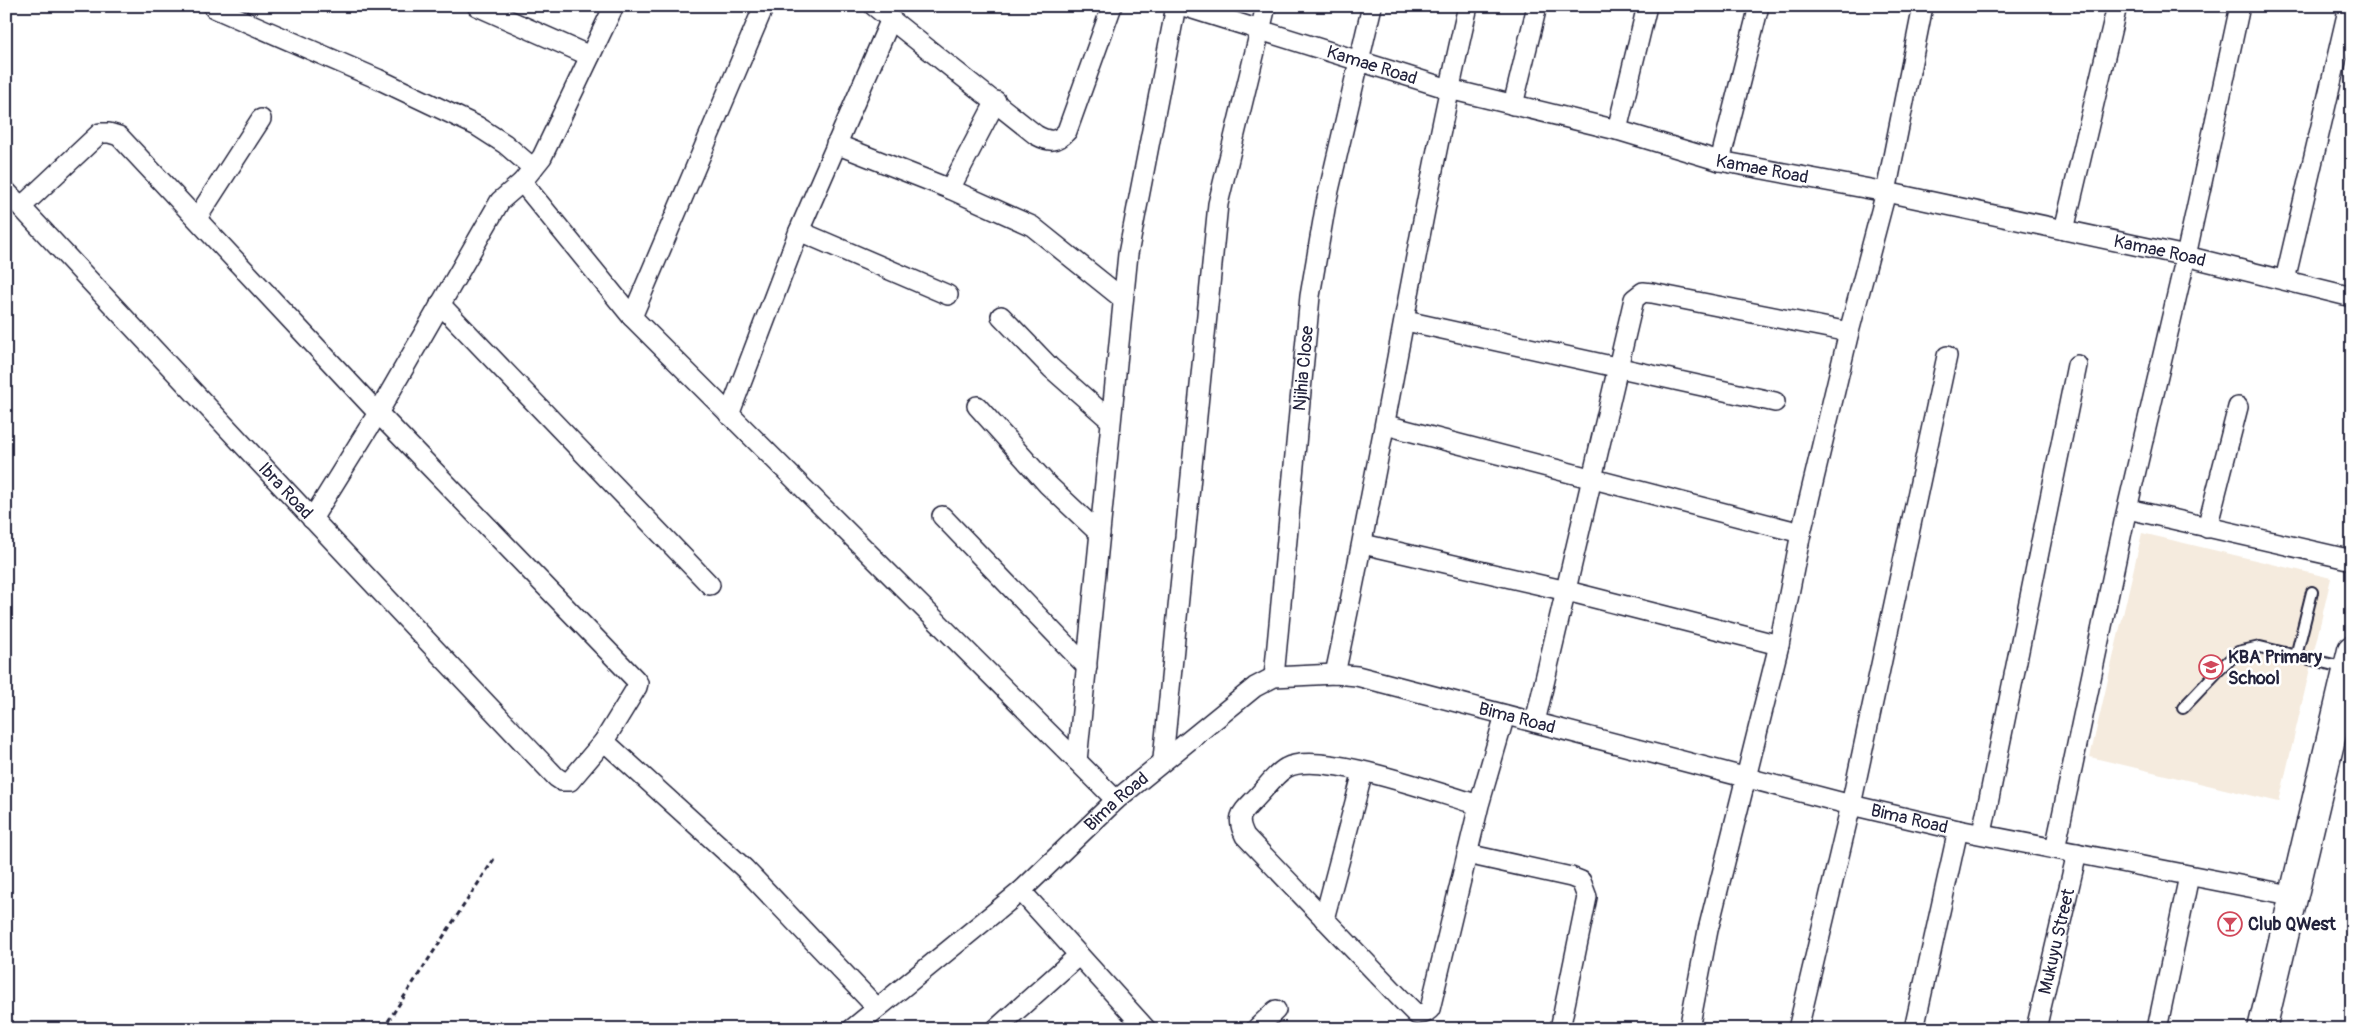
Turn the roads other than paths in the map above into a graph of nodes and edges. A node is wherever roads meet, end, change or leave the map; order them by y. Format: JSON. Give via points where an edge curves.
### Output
{"nodes":[{"id":1,"x":477,"y":6,"type":"edge"},
{"id":2,"x":614,"y":6,"type":"edge"},
{"id":3,"x":764,"y":6,"type":"edge"},
{"id":4,"x":874,"y":6,"type":"edge"},
{"id":5,"x":1112,"y":6,"type":"edge"},
{"id":6,"x":1176,"y":6,"type":"edge"},
{"id":7,"x":1183,"y":6,"type":"edge"},
{"id":8,"x":1266,"y":6,"type":"edge"},
{"id":9,"x":1372,"y":6,"type":"edge"},
{"id":10,"x":1468,"y":6,"type":"edge"},
{"id":11,"x":1537,"y":6,"type":"edge"},
{"id":12,"x":1647,"y":6,"type":"edge"},
{"id":13,"x":1759,"y":6,"type":"edge"},
{"id":14,"x":1923,"y":6,"type":"edge"},
{"id":15,"x":2117,"y":6,"type":"edge"},
{"id":16,"x":2240,"y":6,"type":"edge"},
{"id":17,"x":2349,"y":6,"type":"edge"},
{"id":18,"x":214,"y":8,"type":"dead end"},
{"id":19,"x":891,"y":19,"type":"junction"},
{"id":20,"x":1260,"y":30,"type":"junction"},
{"id":21,"x":590,"y":56,"type":"junction"},
{"id":22,"x":1359,"y":63,"type":"junction"},
{"id":23,"x":1448,"y":89,"type":"junction"},
{"id":24,"x":996,"y":101,"type":"junction"},
{"id":25,"x":1514,"y":105,"type":"junction"},
{"id":26,"x":261,"y":119,"type":"dead end"},
{"id":27,"x":1617,"y":130,"type":"junction"},
{"id":28,"x":836,"y":144,"type":"junction"},
{"id":29,"x":1720,"y":161,"type":"junction"},
{"id":30,"x":528,"y":175,"type":"junction"},
{"id":31,"x":950,"y":189,"type":"junction"},
{"id":32,"x":6,"y":191,"type":"edge"},
{"id":33,"x":1886,"y":192,"type":"junction"},
{"id":34,"x":21,"y":207,"type":"junction"},
{"id":35,"x":196,"y":218,"type":"junction"},
{"id":36,"x":2064,"y":230,"type":"junction"},
{"id":37,"x":799,"y":231,"type":"junction"},
{"id":38,"x":2186,"y":256,"type":"junction"},
{"id":39,"x":2285,"y":280,"type":"junction"},
{"id":40,"x":948,"y":296,"type":"dead end"},
{"id":41,"x":2352,"y":297,"type":"edge"},
{"id":42,"x":1123,"y":299,"type":"junction"},
{"id":43,"x":440,"y":304,"type":"junction"},
{"id":44,"x":1001,"y":316,"type":"dead end"},
{"id":45,"x":632,"y":317,"type":"junction"},
{"id":46,"x":1406,"y":321,"type":"junction"},
{"id":47,"x":1849,"y":332,"type":"junction"},
{"id":48,"x":1947,"y":356,"type":"dead end"},
{"id":49,"x":2077,"y":365,"type":"dead end"},
{"id":50,"x":1619,"y":368,"type":"junction"},
{"id":51,"x":1775,"y":402,"type":"dead end"},
{"id":52,"x":977,"y":406,"type":"dead end"},
{"id":53,"x":2238,"y":406,"type":"dead end"},
{"id":54,"x":378,"y":413,"type":"junction"},
{"id":55,"x":729,"y":415,"type":"junction"},
{"id":56,"x":1110,"y":420,"type":"junction"},
{"id":57,"x":1386,"y":425,"type":"junction"},
{"id":58,"x":1593,"y":478,"type":"junction"},
{"id":59,"x":2128,"y":509,"type":"junction"},
{"id":60,"x":942,"y":516,"type":"dead end"},
{"id":61,"x":312,"y":519,"type":"junction"},
{"id":62,"x":2208,"y":528,"type":"junction"},
{"id":63,"x":1801,"y":533,"type":"junction"},
{"id":64,"x":1100,"y":534,"type":"junction"},
{"id":65,"x":1363,"y":544,"type":"junction"},
{"id":66,"x":2352,"y":560,"type":"edge"},
{"id":67,"x":710,"y":585,"type":"dead end"},
{"id":68,"x":1567,"y":591,"type":"junction"},
{"id":69,"x":2312,"y":592,"type":"dead end"},
{"id":70,"x":1779,"y":645,"type":"junction"},
{"id":71,"x":2296,"y":656,"type":"junction"},
{"id":72,"x":2350,"y":659,"type":"edge"},
{"id":73,"x":1086,"y":667,"type":"junction"},
{"id":74,"x":1335,"y":674,"type":"junction"},
{"id":75,"x":1274,"y":677,"type":"junction"},
{"id":76,"x":2184,"y":708,"type":"dead end"},
{"id":77,"x":1505,"y":715,"type":"junction"},
{"id":78,"x":1535,"y":722,"type":"junction"},
{"id":79,"x":604,"y":742,"type":"junction"},
{"id":80,"x":1163,"y":759,"type":"junction"},
{"id":81,"x":1077,"y":762,"type":"junction"},
{"id":82,"x":1363,"y":772,"type":"junction"},
{"id":83,"x":1746,"y":779,"type":"junction"},
{"id":84,"x":1116,"y":800,"type":"junction"},
{"id":85,"x":1478,"y":805,"type":"junction"},
{"id":86,"x":1851,"y":805,"type":"junction"},
{"id":87,"x":1958,"y":830,"type":"junction"},
{"id":88,"x":1982,"y":834,"type":"junction"},
{"id":89,"x":2054,"y":849,"type":"junction"},
{"id":90,"x":2077,"y":853,"type":"junction"},
{"id":91,"x":1467,"y":854,"type":"junction"},
{"id":92,"x":2190,"y":876,"type":"junction"},
{"id":93,"x":1021,"y":891,"type":"junction"},
{"id":94,"x":2295,"y":896,"type":"junction"},
{"id":95,"x":1324,"y":919,"type":"junction"},
{"id":96,"x":1079,"y":955,"type":"junction"},
{"id":97,"x":877,"y":1008,"type":"junction"},
{"id":98,"x":1276,"y":1010,"type":"dead end"},
{"id":99,"x":852,"y":1029,"type":"edge"},
{"id":100,"x":996,"y":1029,"type":"edge"},
{"id":101,"x":1146,"y":1029,"type":"edge"},
{"id":102,"x":1256,"y":1029,"type":"edge"},
{"id":103,"x":1560,"y":1029,"type":"edge"},
{"id":104,"x":1689,"y":1029,"type":"edge"},
{"id":105,"x":1798,"y":1029,"type":"edge"},
{"id":106,"x":1914,"y":1029,"type":"edge"},
{"id":107,"x":2036,"y":1029,"type":"edge"},
{"id":108,"x":2156,"y":1029,"type":"edge"},
{"id":109,"x":2262,"y":1029,"type":"edge"}],
"edges":[{"from":1,"to":21,"type":"street"},
{"from":2,"to":21,"type":"street"},
{"from":3,"to":45,"type":"street"},
{"from":4,"to":19,"type":"street"},
{"from":5,"to":24,"type":"street","via":[[1067,131],[1060,140],[1046,140],[1036,135]]},
{"from":6,"to":42,"type":"street","via":[[1128,254]]},
{"from":7,"to":20,"type":"street","name":"Kamae Road"},
{"from":8,"to":20,"type":"street"},
{"from":9,"to":22,"type":"street","name":"Njihia Close"},
{"from":10,"to":23,"type":"street"},
{"from":11,"to":25,"type":"street"},
{"from":12,"to":27,"type":"street"},
{"from":13,"to":29,"type":"street"},
{"from":14,"to":33,"type":"street"},
{"from":15,"to":36,"type":"street"},
{"from":16,"to":38,"type":"street"},
{"from":17,"to":39,"type":"street"},
{"from":18,"to":30,"type":"street","via":[[447,111],[505,144]]},
{"from":19,"to":24,"type":"street"},
{"from":19,"to":28,"type":"street"},
{"from":20,"to":22,"type":"street","name":"Kamae Road"},
{"from":20,"to":80,"type":"street","via":[[1216,219]]},
{"from":21,"to":30,"type":"street","via":[[550,141]]},
{"from":22,"to":23,"type":"street","name":"Kamae Road"},
{"from":22,"to":75,"type":"street","name":"Njihia Close","via":[[1315,260]]},
{"from":23,"to":25,"type":"street","name":"Kamae Road"},
{"from":23,"to":46,"type":"street"},
{"from":24,"to":31,"type":"street"},
{"from":25,"to":27,"type":"street","name":"Kamae Road"},
{"from":26,"to":35,"type":"street"},
{"from":27,"to":29,"type":"street","name":"Kamae Road"},
{"from":28,"to":31,"type":"street"},
{"from":28,"to":37,"type":"street"},
{"from":29,"to":33,"type":"street","name":"Kamae Road"},
{"from":30,"to":43,"type":"street","via":[[500,201]]},
{"from":30,"to":45,"type":"street"},
{"from":31,"to":42,"type":"street","via":[[1032,226]]},
{"from":32,"to":34,"type":"street","name":"Ibra Road"},
{"from":33,"to":36,"type":"street","name":"Kamae Road"},
{"from":33,"to":47,"type":"street"},
{"from":34,"to":35,"type":"street","via":[[100,133],[109,133],[119,136]]},
{"from":34,"to":61,"type":"street","name":"Ibra Road"},
{"from":35,"to":54,"type":"street"},
{"from":36,"to":38,"type":"street","name":"Kamae Road"},
{"from":37,"to":40,"type":"street"},
{"from":37,"to":55,"type":"street"},
{"from":38,"to":39,"type":"street","name":"Kamae Road"},
{"from":38,"to":59,"type":"street"},
{"from":39,"to":41,"type":"street","name":"Kamae Road"},
{"from":42,"to":56,"type":"street"},
{"from":43,"to":54,"type":"street"},
{"from":43,"to":67,"type":"street"},
{"from":44,"to":56,"type":"street","via":[[1051,368]]},
{"from":45,"to":55,"type":"street"},
{"from":46,"to":50,"type":"street"},
{"from":46,"to":57,"type":"street"},
{"from":47,"to":50,"type":"street","via":[[1642,292],[1634,299]]},
{"from":47,"to":63,"type":"street"},
{"from":48,"to":86,"type":"street"},
{"from":49,"to":88,"type":"street"},
{"from":50,"to":51,"type":"street"},
{"from":50,"to":58,"type":"street"},
{"from":52,"to":64,"type":"street","via":[[1046,484]]},
{"from":53,"to":62,"type":"street"},
{"from":54,"to":61,"type":"street"},
{"from":54,"to":79,"type":"street","via":[[638,683]]},
{"from":55,"to":81,"type":"street"},
{"from":56,"to":64,"type":"street"},
{"from":57,"to":58,"type":"street"},
{"from":57,"to":65,"type":"street"},
{"from":58,"to":63,"type":"street"},
{"from":58,"to":68,"type":"street"},
{"from":59,"to":62,"type":"street"},
{"from":59,"to":89,"type":"street"},
{"from":60,"to":73,"type":"street"},
{"from":61,"to":79,"type":"street","name":"Ibra Road","via":[[556,777],[570,781]]},
{"from":62,"to":66,"type":"street"},
{"from":63,"to":70,"type":"street"},
{"from":64,"to":73,"type":"street"},
{"from":65,"to":68,"type":"street"},
{"from":65,"to":74,"type":"street"},
{"from":68,"to":70,"type":"street"},
{"from":68,"to":78,"type":"street"},
{"from":69,"to":71,"type":"lane"},
{"from":70,"to":83,"type":"street"},
{"from":71,"to":72,"type":"lane"},
{"from":71,"to":76,"type":"lane","via":[[2260,647],[2238,652]]},
{"from":72,"to":94,"type":"street"},
{"from":73,"to":81,"type":"street"},
{"from":74,"to":75,"type":"street","name":"Bima Road"},
{"from":74,"to":77,"type":"street","name":"Bima Road","via":[[1357,676]]},
{"from":75,"to":80,"type":"street","name":"Bima Road","via":[[1255,687]]},
{"from":77,"to":78,"type":"street","name":"Bima Road"},
{"from":77,"to":85,"type":"street"},
{"from":78,"to":83,"type":"street","name":"Bima Road"},
{"from":79,"to":97,"type":"street","via":[[745,869]]},
{"from":80,"to":84,"type":"street","name":"Bima Road"},
{"from":81,"to":84,"type":"street"},
{"from":82,"to":85,"type":"street"},
{"from":82,"to":95,"type":"street"},
{"from":82,"to":95,"type":"street","via":[[1320,763],[1302,763],[1285,768],[1241,814],[1240,825],[1245,836]]},
{"from":83,"to":86,"type":"street","name":"Bima Road"},
{"from":83,"to":104,"type":"street","via":[[1708,930]]},
{"from":84,"to":93,"type":"street","name":"Bima Road"},
{"from":85,"to":91,"type":"street"},
{"from":86,"to":87,"type":"street","name":"Bima Road"},
{"from":86,"to":105,"type":"street"},
{"from":87,"to":88,"type":"street","name":"Bima Road"},
{"from":87,"to":106,"type":"street"},
{"from":88,"to":89,"type":"street","name":"Bima Road"},
{"from":89,"to":90,"type":"street","name":"Bima Road"},
{"from":90,"to":92,"type":"street","name":"Bima Road"},
{"from":90,"to":107,"type":"street","name":"Mukuyu Street"},
{"from":91,"to":95,"type":"street","via":[[1430,1009],[1424,1013],[1416,1014]]},
{"from":91,"to":103,"type":"street","via":[[1571,877],[1581,881],[1585,888],[1587,897]]},
{"from":92,"to":94,"type":"street","name":"Bima Road"},
{"from":92,"to":108,"type":"street"},
{"from":93,"to":96,"type":"street"},
{"from":93,"to":97,"type":"street","name":"Bima Road"},
{"from":94,"to":109,"type":"street"},
{"from":96,"to":100,"type":"street"},
{"from":96,"to":101,"type":"street"},
{"from":97,"to":99,"type":"street","name":"Bima Road"},
{"from":98,"to":102,"type":"street"}]}
